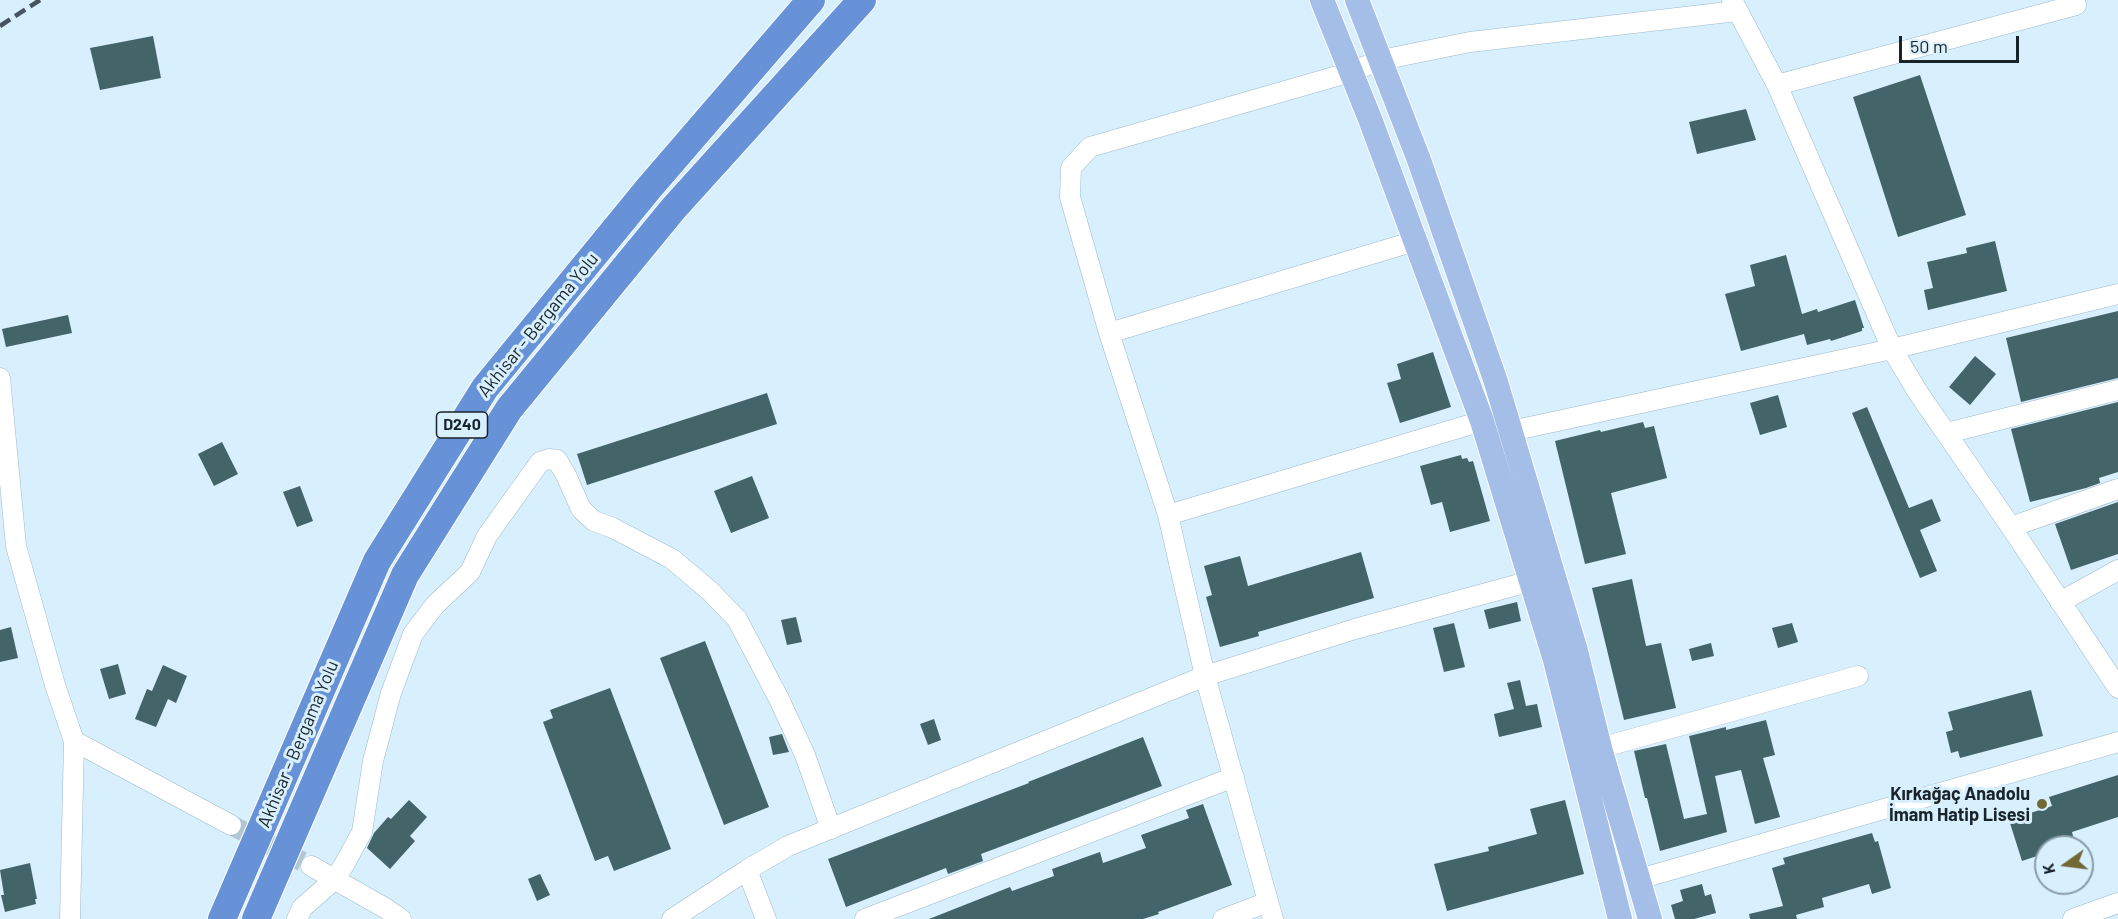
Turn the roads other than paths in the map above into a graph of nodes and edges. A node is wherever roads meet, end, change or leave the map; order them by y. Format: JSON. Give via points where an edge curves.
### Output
{"nodes":[{"id":1,"x":810,"y":0,"type":"edge"},
{"id":2,"x":862,"y":0,"type":"edge"},
{"id":3,"x":1322,"y":0,"type":"edge"},
{"id":4,"x":1357,"y":0,"type":"edge"},
{"id":5,"x":2076,"y":5,"type":"dead end"},
{"id":6,"x":1734,"y":6,"type":"edge"},
{"id":7,"x":1381,"y":60,"type":"junction"},
{"id":8,"x":1351,"y":72,"type":"junction"},
{"id":9,"x":1777,"y":85,"type":"junction"},
{"id":10,"x":1415,"y":241,"type":"junction"},
{"id":11,"x":2118,"y":294,"type":"edge"},
{"id":12,"x":1109,"y":333,"type":"junction"},
{"id":13,"x":1892,"y":349,"type":"junction"},
{"id":14,"x":0,"y":378,"type":"edge"},
{"id":15,"x":2118,"y":390,"type":"edge"},
{"id":16,"x":1482,"y":421,"type":"junction"},
{"id":17,"x":1511,"y":431,"type":"junction"},
{"id":18,"x":1947,"y":433,"type":"junction"},
{"id":19,"x":2118,"y":489,"type":"edge"},
{"id":20,"x":1168,"y":515,"type":"junction"},
{"id":21,"x":2011,"y":527,"type":"junction"},
{"id":22,"x":2118,"y":570,"type":"edge"},
{"id":23,"x":1531,"y":581,"type":"junction"},
{"id":24,"x":2060,"y":602,"type":"junction"},
{"id":25,"x":1205,"y":676,"type":"junction"},
{"id":26,"x":1858,"y":676,"type":"dead end"},
{"id":27,"x":2118,"y":688,"type":"edge"},
{"id":28,"x":74,"y":741,"type":"junction"},
{"id":29,"x":2118,"y":742,"type":"edge"},
{"id":30,"x":1600,"y":748,"type":"junction"},
{"id":31,"x":1234,"y":777,"type":"junction"},
{"id":32,"x":231,"y":825,"type":"tunnel mouth"},
{"id":33,"x":831,"y":829,"type":"junction"},
{"id":34,"x":311,"y":866,"type":"tunnel mouth"},
{"id":35,"x":747,"y":870,"type":"junction"},
{"id":36,"x":1639,"y":879,"type":"junction"},
{"id":37,"x":334,"y":880,"type":"junction"},
{"id":38,"x":2118,"y":903,"type":"edge"},
{"id":39,"x":1270,"y":910,"type":"edge"},
{"id":40,"x":904,"y":912,"type":"edge"},
{"id":41,"x":70,"y":919,"type":"edge"},
{"id":42,"x":222,"y":919,"type":"edge"},
{"id":43,"x":256,"y":919,"type":"edge"},
{"id":44,"x":297,"y":919,"type":"edge"},
{"id":45,"x":401,"y":919,"type":"edge"},
{"id":46,"x":672,"y":919,"type":"edge"},
{"id":47,"x":766,"y":919,"type":"edge"},
{"id":48,"x":865,"y":919,"type":"edge"},
{"id":49,"x":1222,"y":919,"type":"edge"},
{"id":50,"x":1620,"y":919,"type":"edge"},
{"id":51,"x":1650,"y":919,"type":"edge"},
{"id":52,"x":2075,"y":919,"type":"edge"}],
"edges":[{"from":1,"to":42,"type":"highway","name":"Akhisar - Bergama Yolu","number":"D240","via":[[485,387],[377,561]]},
{"from":2,"to":43,"type":"highway","name":"Akhisar - Bergama Yolu","number":"D240","via":[[673,208],[509,409],[405,575]]},
{"from":3,"to":8,"type":"main road"},
{"from":4,"to":7,"type":"main road"},
{"from":5,"to":9,"type":"street"},
{"from":6,"to":7,"type":"street","via":[[1470,42]]},
{"from":6,"to":9,"type":"street"},
{"from":7,"to":8,"type":"street"},
{"from":7,"to":17,"type":"main road"},
{"from":8,"to":10,"type":"main road"},
{"from":8,"to":12,"type":"street","via":[[1090,147],[1071,168],[1070,197]]},
{"from":9,"to":13,"type":"street"},
{"from":10,"to":12,"type":"street"},
{"from":10,"to":16,"type":"main road"},
{"from":11,"to":13,"type":"street"},
{"from":12,"to":20,"type":"street"},
{"from":13,"to":17,"type":"street"},
{"from":13,"to":18,"type":"street"},
{"from":14,"to":28,"type":"street","via":[[16,546]]},
{"from":15,"to":18,"type":"street"},
{"from":16,"to":20,"type":"street"},
{"from":16,"to":23,"type":"main road"},
{"from":17,"to":30,"type":"main road","via":[[1576,651]]},
{"from":18,"to":21,"type":"street"},
{"from":19,"to":21,"type":"street"},
{"from":20,"to":25,"type":"street"},
{"from":21,"to":24,"type":"street"},
{"from":22,"to":24,"type":"street"},
{"from":23,"to":25,"type":"street","via":[[1355,629]]},
{"from":23,"to":50,"type":"main road","via":[[1555,660]]},
{"from":24,"to":27,"type":"street"},
{"from":25,"to":31,"type":"street"},
{"from":25,"to":33,"type":"street"},
{"from":26,"to":30,"type":"street"},
{"from":28,"to":32,"type":"street"},
{"from":28,"to":41,"type":"street"},
{"from":29,"to":36,"type":"street"},
{"from":30,"to":36,"type":"main road"},
{"from":31,"to":39,"type":"street"},
{"from":31,"to":40,"type":"street"},
{"from":33,"to":35,"type":"street","via":[[788,846]]},
{"from":33,"to":37,"type":"street","via":[[805,755],[737,619],[672,559],[594,521],[581,509],[557,460],[549,459],[540,462],[494,527],[470,572],[435,605],[413,634],[391,693],[362,832]]},
{"from":34,"to":37,"type":"street"},
{"from":35,"to":46,"type":"street"},
{"from":35,"to":47,"type":"street"},
{"from":36,"to":51,"type":"main road"},
{"from":37,"to":44,"type":"street","via":[[302,908]]},
{"from":37,"to":45,"type":"street"},
{"from":38,"to":52,"type":"street"},
{"from":39,"to":49,"type":"street"},
{"from":40,"to":48,"type":"street"}]}
